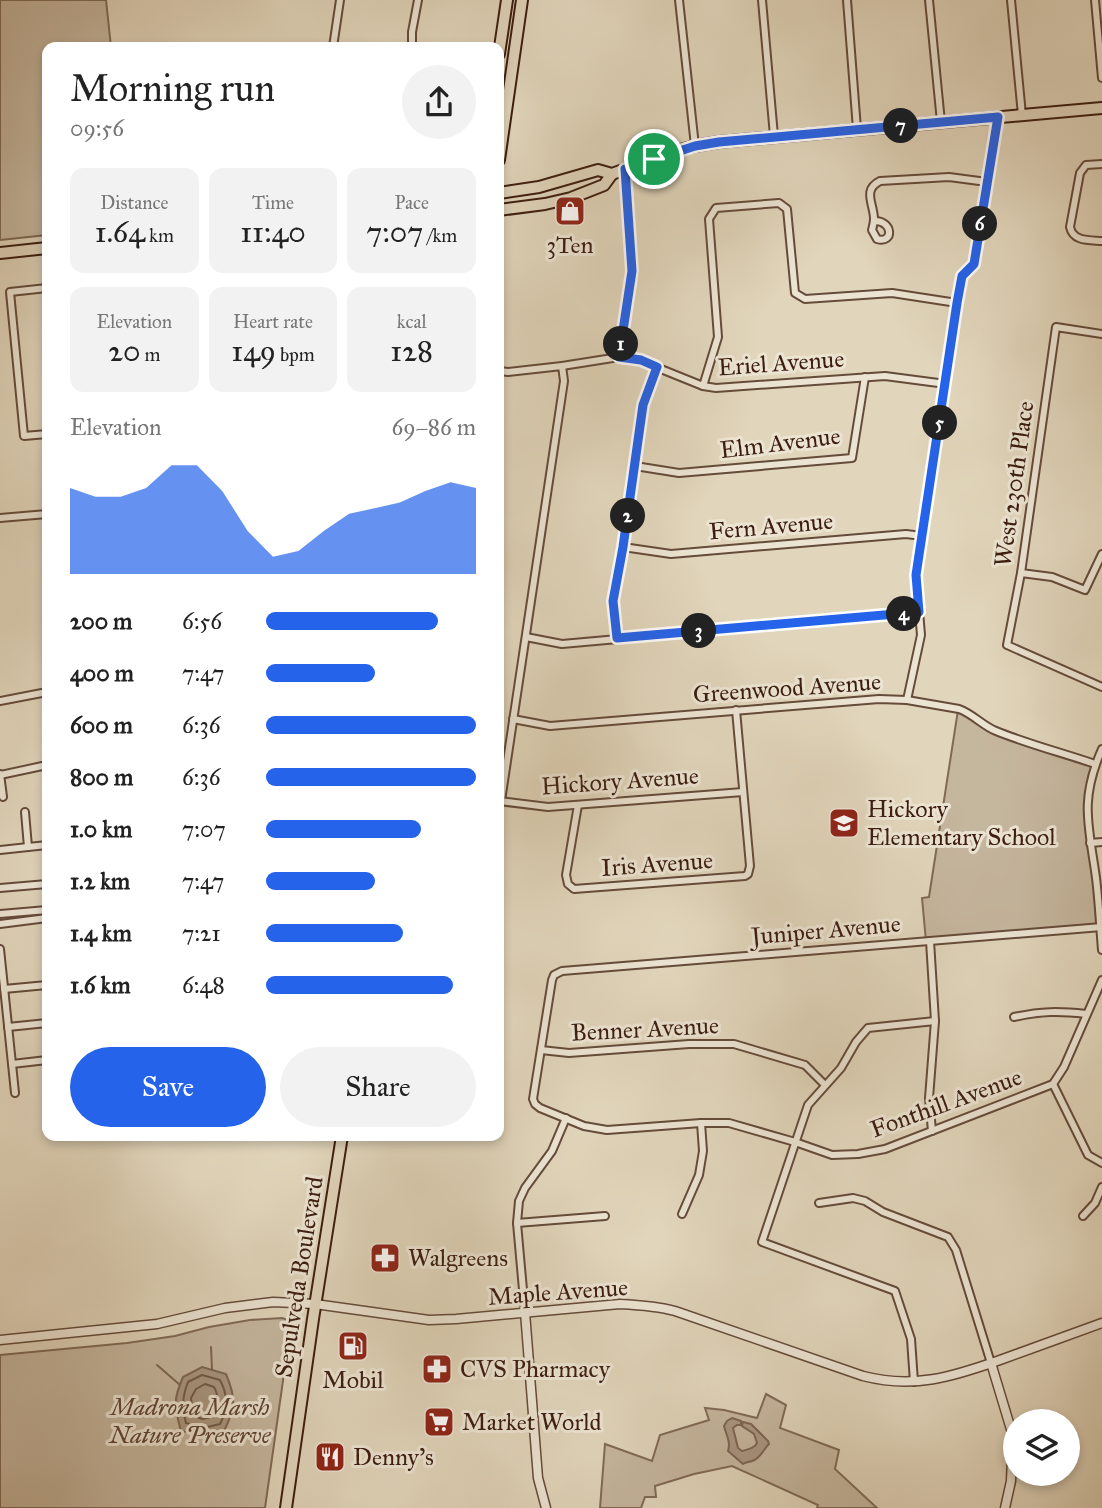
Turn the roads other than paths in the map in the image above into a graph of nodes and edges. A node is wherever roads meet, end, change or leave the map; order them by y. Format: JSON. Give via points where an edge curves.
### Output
{"nodes":[{"id":1,"x":340,"y":0,"type":"edge"},
{"id":2,"x":418,"y":0,"type":"edge"},
{"id":3,"x":507,"y":0,"type":"edge"},
{"id":4,"x":522,"y":0,"type":"edge"},
{"id":5,"x":679,"y":0,"type":"edge"},
{"id":6,"x":762,"y":0,"type":"edge"},
{"id":7,"x":847,"y":0,"type":"edge"},
{"id":8,"x":929,"y":0,"type":"edge"},
{"id":9,"x":1011,"y":0,"type":"edge"},
{"id":10,"x":1095,"y":0,"type":"edge"},
{"id":11,"x":334,"y":42,"type":"edge"},
{"id":12,"x":411,"y":42,"type":"edge"},
{"id":13,"x":501,"y":42,"type":"edge"},
{"id":14,"x":1102,"y":78,"type":"edge"},
{"id":15,"x":1102,"y":108,"type":"edge"},
{"id":16,"x":1022,"y":115,"type":"junction"},
{"id":17,"x":998,"y":117,"type":"junction"},
{"id":18,"x":940,"y":122,"type":"junction"},
{"id":19,"x":504,"y":125,"type":"edge"},
{"id":20,"x":857,"y":129,"type":"junction"},
{"id":21,"x":775,"y":136,"type":"junction"},
{"id":22,"x":695,"y":146,"type":"junction"},
{"id":23,"x":1102,"y":164,"type":"edge"},
{"id":24,"x":625,"y":169,"type":"junction"},
{"id":25,"x":612,"y":174,"type":"junction"},
{"id":26,"x":987,"y":182,"type":"junction"},
{"id":27,"x":504,"y":192,"type":"edge"},
{"id":28,"x":504,"y":210,"type":"edge"},
{"id":29,"x":875,"y":221,"type":"dead end"},
{"id":30,"x":1102,"y":242,"type":"edge"},
{"id":31,"x":42,"y":249,"type":"edge"},
{"id":32,"x":0,"y":253,"type":"edge"},
{"id":33,"x":42,"y":289,"type":"edge"},
{"id":34,"x":957,"y":303,"type":"junction"},
{"id":35,"x":1102,"y":334,"type":"edge"},
{"id":36,"x":619,"y":357,"type":"junction"},
{"id":37,"x":562,"y":366,"type":"junction"},
{"id":38,"x":657,"y":367,"type":"junction"},
{"id":39,"x":504,"y":372,"type":"edge"},
{"id":40,"x":865,"y":377,"type":"junction"},
{"id":41,"x":946,"y":384,"type":"junction"},
{"id":42,"x":703,"y":386,"type":"junction"},
{"id":43,"x":42,"y":434,"type":"edge"},
{"id":44,"x":635,"y":466,"type":"junction"},
{"id":45,"x":42,"y":514,"type":"edge"},
{"id":46,"x":0,"y":518,"type":"edge"},
{"id":47,"x":922,"y":536,"type":"junction"},
{"id":48,"x":623,"y":547,"type":"junction"},
{"id":49,"x":1102,"y":554,"type":"edge"},
{"id":50,"x":1021,"y":573,"type":"junction"},
{"id":51,"x":919,"y":612,"type":"junction"},
{"id":52,"x":526,"y":637,"type":"junction"},
{"id":53,"x":617,"y":638,"type":"junction"},
{"id":54,"x":1102,"y":687,"type":"edge"},
{"id":55,"x":42,"y":693,"type":"edge"},
{"id":56,"x":0,"y":701,"type":"edge"},
{"id":57,"x":907,"y":701,"type":"junction"},
{"id":58,"x":736,"y":710,"type":"junction"},
{"id":59,"x":513,"y":719,"type":"junction"},
{"id":60,"x":1102,"y":749,"type":"edge"},
{"id":61,"x":1095,"y":764,"type":"junction"},
{"id":62,"x":42,"y":766,"type":"edge"},
{"id":63,"x":0,"y":774,"type":"edge"},
{"id":64,"x":504,"y":776,"type":"edge"},
{"id":65,"x":743,"y":792,"type":"junction"},
{"id":66,"x":3,"y":797,"type":"dead end"},
{"id":67,"x":504,"y":802,"type":"edge"},
{"id":68,"x":578,"y":805,"type":"junction"},
{"id":69,"x":25,"y":812,"type":"dead end"},
{"id":70,"x":1102,"y":842,"type":"edge"},
{"id":71,"x":1090,"y":843,"type":"junction"},
{"id":72,"x":42,"y":846,"type":"edge"},
{"id":73,"x":29,"y":847,"type":"junction"},
{"id":74,"x":0,"y":850,"type":"edge"},
{"id":75,"x":42,"y":884,"type":"edge"},
{"id":76,"x":0,"y":888,"type":"edge"},
{"id":77,"x":42,"y":910,"type":"edge"},
{"id":78,"x":0,"y":914,"type":"edge"},
{"id":79,"x":42,"y":919,"type":"edge"},
{"id":80,"x":0,"y":924,"type":"edge"},
{"id":81,"x":1101,"y":927,"type":"edge"},
{"id":82,"x":930,"y":941,"type":"junction"},
{"id":83,"x":0,"y":949,"type":"edge"},
{"id":84,"x":1102,"y":950,"type":"edge"},
{"id":85,"x":1102,"y":980,"type":"edge"},
{"id":86,"x":42,"y":985,"type":"edge"},
{"id":87,"x":4,"y":989,"type":"junction"},
{"id":88,"x":1086,"y":1014,"type":"junction"},
{"id":89,"x":1014,"y":1017,"type":"dead end"},
{"id":90,"x":935,"y":1021,"type":"junction"},
{"id":91,"x":42,"y":1024,"type":"edge"},
{"id":92,"x":9,"y":1027,"type":"junction"},
{"id":93,"x":541,"y":1050,"type":"junction"},
{"id":94,"x":42,"y":1061,"type":"edge"},
{"id":95,"x":12,"y":1064,"type":"junction"},
{"id":96,"x":1053,"y":1084,"type":"junction"},
{"id":97,"x":825,"y":1085,"type":"junction"},
{"id":98,"x":15,"y":1093,"type":"dead end"},
{"id":99,"x":566,"y":1118,"type":"junction"},
{"id":100,"x":701,"y":1123,"type":"junction"},
{"id":101,"x":932,"y":1131,"type":"junction"},
{"id":102,"x":341,"y":1141,"type":"edge"},
{"id":103,"x":795,"y":1142,"type":"junction"},
{"id":104,"x":1102,"y":1163,"type":"edge"},
{"id":105,"x":1102,"y":1186,"type":"edge"},
{"id":106,"x":819,"y":1203,"type":"dead end"},
{"id":107,"x":682,"y":1214,"type":"dead end"},
{"id":108,"x":605,"y":1216,"type":"dead end"},
{"id":109,"x":1083,"y":1216,"type":"dead end"},
{"id":110,"x":517,"y":1223,"type":"junction"},
{"id":111,"x":315,"y":1304,"type":"junction"},
{"id":112,"x":525,"y":1312,"type":"junction"},
{"id":113,"x":1102,"y":1323,"type":"edge"},
{"id":114,"x":0,"y":1340,"type":"edge"},
{"id":115,"x":990,"y":1363,"type":"junction"},
{"id":116,"x":914,"y":1382,"type":"junction"},
{"id":117,"x":286,"y":1508,"type":"edge"},
{"id":118,"x":546,"y":1508,"type":"edge"},
{"id":119,"x":1005,"y":1508,"type":"edge"}],
"edges":[{"from":1,"to":11,"type":"street"},
{"from":2,"to":12,"type":"street"},
{"from":3,"to":13,"type":"main road"},
{"from":4,"to":19,"type":"main road"},
{"from":5,"to":22,"type":"street"},
{"from":6,"to":21,"type":"street"},
{"from":7,"to":20,"type":"street"},
{"from":8,"to":18,"type":"street"},
{"from":9,"to":16,"type":"street"},
{"from":10,"to":14,"type":"street"},
{"from":15,"to":16,"type":"main road"},
{"from":16,"to":17,"type":"main road"},
{"from":17,"to":18,"type":"main road"},
{"from":17,"to":26,"type":"street"},
{"from":18,"to":20,"type":"main road"},
{"from":20,"to":21,"type":"main road"},
{"from":21,"to":22,"type":"main road"},
{"from":22,"to":24,"type":"main road"},
{"from":23,"to":30,"type":"street","via":[[1086,165],[1080,173],[1070,227],[1077,238]]},
{"from":24,"to":25,"type":"main road"},
{"from":24,"to":36,"type":"street","via":[[632,271]]},
{"from":25,"to":27,"type":"main road","via":[[598,170]]},
{"from":25,"to":28,"type":"main road","via":[[604,185],[571,198]]},
{"from":26,"to":29,"type":"street","via":[[949,177],[880,181],[870,191]]},
{"from":26,"to":34,"type":"street","via":[[974,264],[962,276]]},
{"from":31,"to":32,"type":"main road"},
{"from":33,"to":43,"type":"street","via":[[10,292],[24,436]]},
{"from":34,"to":41,"type":"street"},
{"from":34,"to":42,"type":"street","via":[[892,293],[805,299],[795,293],[787,209],[779,203],[716,208],[709,219],[718,337]]},
{"from":35,"to":50,"type":"street","name":"West 230th Place","via":[[1056,327]]},
{"from":36,"to":37,"type":"street","name":"Eriel Avenue"},
{"from":36,"to":38,"type":"street","name":"Eriel Avenue"},
{"from":37,"to":39,"type":"street","name":"Eriel Avenue"},
{"from":37,"to":52,"type":"street","via":[[564,381]]},
{"from":38,"to":42,"type":"street","name":"Eriel Avenue"},
{"from":38,"to":44,"type":"street","via":[[643,405]]},
{"from":40,"to":41,"type":"street","name":"Eriel Avenue"},
{"from":40,"to":42,"type":"street","name":"Eriel Avenue"},
{"from":40,"to":44,"type":"street","name":"Elm Avenue","via":[[852,458],[679,473]]},
{"from":41,"to":47,"type":"street"},
{"from":44,"to":48,"type":"street"},
{"from":45,"to":46,"type":"street"},
{"from":47,"to":48,"type":"street","name":"Fern Avenue","via":[[671,554]]},
{"from":47,"to":51,"type":"street","via":[[916,575]]},
{"from":48,"to":53,"type":"street","via":[[613,601]]},
{"from":49,"to":50,"type":"street","via":[[1085,590]]},
{"from":50,"to":54,"type":"street","name":"West 230th Place","via":[[1007,645]]},
{"from":51,"to":53,"type":"street"},
{"from":51,"to":57,"type":"street","via":[[921,635]]},
{"from":52,"to":53,"type":"street","via":[[562,644]]},
{"from":52,"to":59,"type":"street"},
{"from":55,"to":56,"type":"street"},
{"from":57,"to":58,"type":"street","name":"Greenwood Avenue","via":[[879,698]]},
{"from":57,"to":61,"type":"street","name":"Greenwood Avenue","via":[[959,709],[988,728]]},
{"from":58,"to":59,"type":"street","name":"Greenwood Avenue","via":[[550,726]]},
{"from":58,"to":65,"type":"street"},
{"from":59,"to":64,"type":"street"},
{"from":60,"to":61,"type":"street"},
{"from":61,"to":71,"type":"street","via":[[1087,798]]},
{"from":62,"to":63,"type":"street"},
{"from":63,"to":66,"type":"street"},
{"from":65,"to":68,"type":"street","name":"Hickory Avenue"},
{"from":65,"to":68,"type":"street","name":"Iris Avenue","via":[[748,874],[578,890],[570,887],[566,875]]},
{"from":67,"to":68,"type":"street","name":"Hickory Avenue","via":[[539,807]]},
{"from":69,"to":73,"type":"street"},
{"from":70,"to":71,"type":"street"},
{"from":71,"to":81,"type":"street"},
{"from":72,"to":73,"type":"street"},
{"from":73,"to":74,"type":"street"},
{"from":75,"to":76,"type":"street"},
{"from":77,"to":78,"type":"street"},
{"from":79,"to":80,"type":"street"},
{"from":81,"to":82,"type":"street","name":"Juniper Avenue"},
{"from":81,"to":84,"type":"street"},
{"from":82,"to":90,"type":"street"},
{"from":82,"to":93,"type":"street","name":"Juniper Avenue","via":[[562,971],[552,980]]},
{"from":83,"to":87,"type":"street"},
{"from":85,"to":88,"type":"street"},
{"from":86,"to":87,"type":"street"},
{"from":87,"to":92,"type":"street"},
{"from":88,"to":89,"type":"street","via":[[1038,1012]]},
{"from":88,"to":96,"type":"street"},
{"from":90,"to":97,"type":"street","via":[[867,1028]]},
{"from":90,"to":101,"type":"street","via":[[929,1098]]},
{"from":91,"to":92,"type":"street"},
{"from":92,"to":95,"type":"street"},
{"from":93,"to":97,"type":"street","name":"Benner Avenue","via":[[734,1044],[805,1065]]},
{"from":93,"to":99,"type":"street","name":"Fonthill Avenue","via":[[535,1104]]},
{"from":94,"to":95,"type":"street"},
{"from":95,"to":98,"type":"street"},
{"from":96,"to":101,"type":"street","name":"Fonthill Avenue"},
{"from":96,"to":104,"type":"street","via":[[1088,1155]]},
{"from":97,"to":103,"type":"street","via":[[808,1105]]},
{"from":99,"to":100,"type":"street","name":"Fonthill Avenue","via":[[607,1130]]},
{"from":99,"to":110,"type":"street","via":[[552,1151],[519,1200]]},
{"from":100,"to":103,"type":"street","name":"Fonthill Avenue","via":[[729,1123]]},
{"from":100,"to":107,"type":"street","via":[[699,1175]]},
{"from":101,"to":103,"type":"street","name":"Fonthill Avenue","via":[[858,1154],[832,1155]]},
{"from":102,"to":111,"type":"main road","name":"Sepulveda Boulevard"},
{"from":103,"to":116,"type":"street","via":[[762,1242],[895,1291],[911,1339]]},
{"from":105,"to":109,"type":"street"},
{"from":106,"to":115,"type":"street","via":[[853,1198],[865,1201],[948,1237]]},
{"from":108,"to":110,"type":"street"},
{"from":110,"to":112,"type":"street"},
{"from":111,"to":112,"type":"street","name":"Maple Avenue","via":[[429,1320]]},
{"from":111,"to":114,"type":"street","name":"Maple Avenue","via":[[252,1304],[157,1324]]},
{"from":111,"to":117,"type":"main road","name":"Sepulveda Boulevard"},
{"from":112,"to":116,"type":"street","name":"Maple Avenue","via":[[620,1304],[659,1307],[863,1376]]},
{"from":112,"to":118,"type":"street","via":[[538,1478]]},
{"from":113,"to":115,"type":"street","name":"Maple Avenue"},
{"from":115,"to":116,"type":"street","name":"Maple Avenue"},
{"from":115,"to":119,"type":"street","via":[[1013,1436]]}]}
